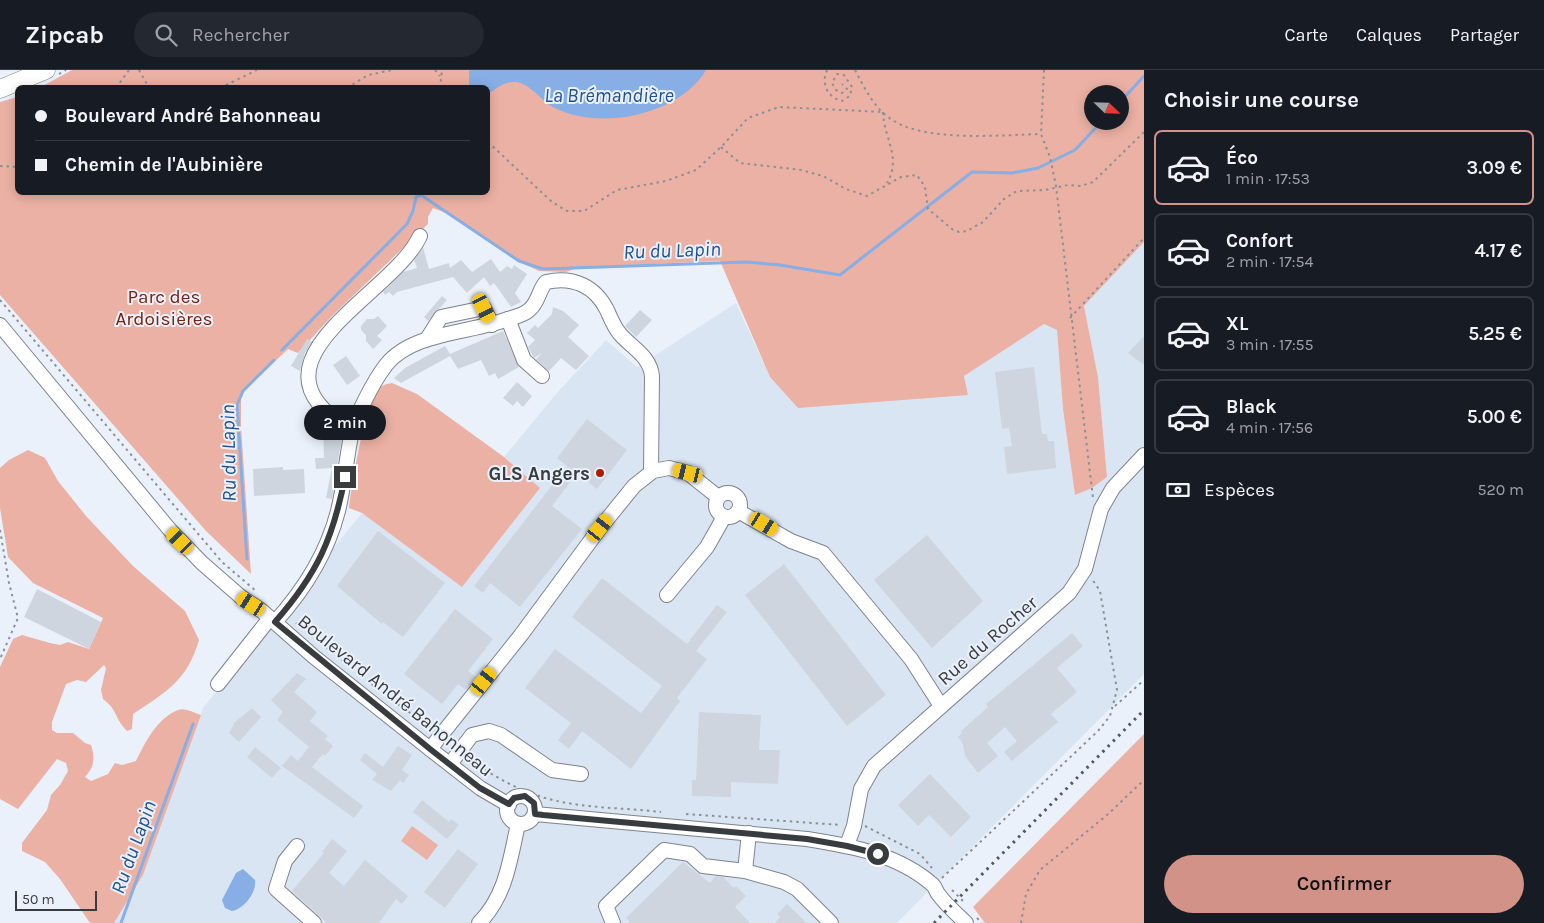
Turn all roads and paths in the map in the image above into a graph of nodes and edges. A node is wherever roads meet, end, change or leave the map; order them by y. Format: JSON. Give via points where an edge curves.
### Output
{"nodes":[{"id":1,"x":46,"y":70,"type":"edge"},
{"id":2,"x":129,"y":70,"type":"edge"},
{"id":3,"x":139,"y":70,"type":"edge"},
{"id":4,"x":257,"y":70,"type":"edge"},
{"id":5,"x":392,"y":70,"type":"edge"},
{"id":6,"x":435,"y":70,"type":"edge"},
{"id":7,"x":442,"y":70,"type":"edge"},
{"id":8,"x":827,"y":70,"type":"edge"},
{"id":9,"x":855,"y":70,"type":"edge"},
{"id":10,"x":1044,"y":70,"type":"edge"},
{"id":11,"x":441,"y":76,"type":"junction"},
{"id":12,"x":842,"y":84,"type":"dead end"},
{"id":13,"x":118,"y":85,"type":"edge"},
{"id":14,"x":148,"y":85,"type":"edge"},
{"id":15,"x":226,"y":85,"type":"edge"},
{"id":16,"x":352,"y":85,"type":"edge"},
{"id":17,"x":440,"y":85,"type":"edge"},
{"id":18,"x":0,"y":89,"type":"edge"},
{"id":19,"x":884,"y":112,"type":"junction"},
{"id":20,"x":1144,"y":132,"type":"edge"},
{"id":21,"x":1042,"y":134,"type":"junction"},
{"id":22,"x":490,"y":144,"type":"edge"},
{"id":23,"x":721,"y":147,"type":"junction"},
{"id":24,"x":0,"y":166,"type":"edge"},
{"id":25,"x":15,"y":167,"type":"edge"},
{"id":26,"x":887,"y":184,"type":"junction"},
{"id":27,"x":1056,"y":186,"type":"junction"},
{"id":28,"x":420,"y":236,"type":"dead end"},
{"id":29,"x":1144,"y":238,"type":"edge"},
{"id":30,"x":0,"y":300,"type":"edge"},
{"id":31,"x":1070,"y":318,"type":"junction"},
{"id":32,"x":508,"y":319,"type":"junction"},
{"id":33,"x":0,"y":325,"type":"edge"},
{"id":34,"x":542,"y":376,"type":"dead end"},
{"id":35,"x":353,"y":431,"type":"junction"},
{"id":36,"x":1144,"y":455,"type":"edge"},
{"id":37,"x":651,"y":472,"type":"junction"},
{"id":38,"x":718,"y":497,"type":"junction"},
{"id":39,"x":1101,"y":509,"type":"junction"},
{"id":40,"x":738,"y":511,"type":"junction"},
{"id":41,"x":724,"y":517,"type":"junction"},
{"id":42,"x":0,"y":530,"type":"edge"},
{"id":43,"x":1084,"y":569,"type":"junction"},
{"id":44,"x":666,"y":595,"type":"dead end"},
{"id":45,"x":262,"y":596,"type":"dead end"},
{"id":46,"x":276,"y":618,"type":"junction"},
{"id":47,"x":0,"y":659,"type":"edge"},
{"id":48,"x":1144,"y":680,"type":"edge"},
{"id":49,"x":218,"y":684,"type":"dead end"},
{"id":50,"x":941,"y":706,"type":"junction"},
{"id":51,"x":1114,"y":706,"type":"junction"},
{"id":52,"x":440,"y":736,"type":"junction"},
{"id":53,"x":430,"y":749,"type":"junction"},
{"id":54,"x":460,"y":752,"type":"junction"},
{"id":55,"x":450,"y":764,"type":"junction"},
{"id":56,"x":581,"y":774,"type":"dead end"},
{"id":57,"x":1144,"y":780,"type":"edge"},
{"id":58,"x":509,"y":804,"type":"junction"},
{"id":59,"x":664,"y":812,"type":"dead end"},
{"id":60,"x":535,"y":814,"type":"junction"},
{"id":61,"x":679,"y":814,"type":"dead end"},
{"id":62,"x":518,"y":824,"type":"junction"},
{"id":63,"x":854,"y":826,"type":"junction"},
{"id":64,"x":749,"y":833,"type":"junction"},
{"id":65,"x":297,"y":846,"type":"dead end"},
{"id":66,"x":847,"y":846,"type":"junction"},
{"id":67,"x":745,"y":871,"type":"junction"},
{"id":68,"x":935,"y":871,"type":"dead end"},
{"id":69,"x":938,"y":883,"type":"junction"},
{"id":70,"x":314,"y":923,"type":"edge"},
{"id":71,"x":479,"y":923,"type":"edge"},
{"id":72,"x":613,"y":923,"type":"edge"},
{"id":73,"x":831,"y":923,"type":"edge"},
{"id":74,"x":966,"y":923,"type":"edge"},
{"id":75,"x":976,"y":923,"type":"edge"},
{"id":76,"x":1021,"y":923,"type":"edge"}],
"edges":[{"from":1,"to":18,"type":"main road"},
{"from":2,"to":13,"type":"path"},
{"from":3,"to":14,"type":"path"},
{"from":4,"to":15,"type":"path"},
{"from":5,"to":16,"type":"path","via":[[368,75]]},
{"from":6,"to":11,"type":"path"},
{"from":7,"to":11,"type":"path"},
{"from":8,"to":12,"type":"path","via":[[824,78],[826,89],[831,96],[842,101],[850,96],[852,87],[848,78],[837,74],[832,83],[842,93],[847,89]]},
{"from":9,"to":19,"type":"path","via":[[870,99]]},
{"from":10,"to":21,"type":"path"},
{"from":11,"to":17,"type":"path"},
{"from":19,"to":21,"type":"path","via":[[893,121],[924,132]]},
{"from":19,"to":23,"type":"path","via":[[779,107],[748,118]]},
{"from":19,"to":26,"type":"path","via":[[884,124],[895,160],[894,173]]},
{"from":20,"to":27,"type":"path","via":[[1092,182],[1081,186]]},
{"from":21,"to":27,"type":"path"},
{"from":22,"to":23,"type":"path","via":[[552,202],[567,211],[584,211],[617,190],[666,181],[696,170]]},
{"from":23,"to":26,"type":"path","via":[[740,163],[801,170],[867,196]]},
{"from":24,"to":25,"type":"path"},
{"from":26,"to":27,"type":"path","via":[[901,177],[917,175],[925,187],[928,209],[959,232],[985,220],[1004,199],[1017,191],[1045,190]]},
{"from":27,"to":31,"type":"path"},
{"from":28,"to":35,"type":"street","via":[[406,256],[330,330],[309,365],[308,382],[313,394],[330,415]]},
{"from":29,"to":31,"type":"path"},
{"from":30,"to":45,"type":"path","via":[[222,562]]},
{"from":31,"to":39,"type":"path","via":[[1093,503]]},
{"from":32,"to":34,"type":"street","via":[[524,360]]},
{"from":32,"to":35,"type":"street","via":[[427,340],[401,351],[387,364]]},
{"from":32,"to":37,"type":"street","via":[[529,311],[539,300],[546,282],[568,280],[588,288],[601,301],[621,336],[647,360],[652,376]]},
{"from":33,"to":46,"type":"street","name":"Boulevard André Bahonneau","via":[[170,530],[229,588]]},
{"from":35,"to":46,"type":"street","via":[[331,536],[313,572]]},
{"from":36,"to":39,"type":"street","name":"Rue du Rocher","via":[[1113,488]]},
{"from":37,"to":38,"type":"street","via":[[669,468],[688,473]]},
{"from":37,"to":52,"type":"street","via":[[634,486],[600,528],[521,635]]},
{"from":38,"to":40,"type":"street","via":[[725,493],[734,495],[740,503]]},
{"from":38,"to":41,"type":"street","via":[[715,508]]},
{"from":39,"to":43,"type":"street","name":"Rue du Rocher"},
{"from":40,"to":41,"type":"street","via":[[732,518]]},
{"from":40,"to":50,"type":"street","via":[[791,541],[823,553],[911,659]]},
{"from":41,"to":44,"type":"street","via":[[706,548]]},
{"from":42,"to":47,"type":"path","via":[[18,618]]},
{"from":43,"to":50,"type":"street","name":"Rue du Rocher","via":[[1069,593]]},
{"from":43,"to":51,"type":"path","via":[[1100,591],[1117,690]]},
{"from":46,"to":49,"type":"street"},
{"from":46,"to":52,"type":"path"},
{"from":46,"to":53,"type":"street","name":"Boulevard André Bahonneau"},
{"from":48,"to":51,"type":"path"},
{"from":50,"to":63,"type":"street","name":"Rue du Rocher","via":[[874,766],[862,789]]},
{"from":51,"to":69,"type":"path","via":[[1104,724]]},
{"from":52,"to":53,"type":"street"},
{"from":53,"to":55,"type":"street","name":"Boulevard André Bahonneau"},
{"from":54,"to":55,"type":"street"},
{"from":54,"to":56,"type":"street","via":[[472,736],[483,731],[495,732],[545,766],[562,773]]},
{"from":54,"to":59,"type":"path","via":[[503,780],[541,797]]},
{"from":55,"to":58,"type":"street","name":"Boulevard André Bahonneau","via":[[492,796]]},
{"from":57,"to":76,"type":"path","via":[[1040,870],[1026,894]]},
{"from":58,"to":60,"type":"street","via":[[514,798],[525,796],[534,803]]},
{"from":58,"to":62,"type":"street","via":[[509,818]]},
{"from":60,"to":62,"type":"street","via":[[528,822]]},
{"from":60,"to":64,"type":"street"},
{"from":61,"to":63,"type":"path"},
{"from":62,"to":71,"type":"street","via":[[504,883],[489,913]]},
{"from":63,"to":66,"type":"street","name":"Rue du Rocher"},
{"from":63,"to":68,"type":"path","via":[[868,826],[892,838],[920,854]]},
{"from":64,"to":66,"type":"street"},
{"from":64,"to":67,"type":"street"},
{"from":65,"to":70,"type":"street","via":[[285,861],[276,889]]},
{"from":66,"to":69,"type":"street","via":[[888,858]]},
{"from":67,"to":72,"type":"street","via":[[703,866],[690,854],[664,850],[606,906]]},
{"from":67,"to":73,"type":"street","via":[[797,889]]},
{"from":69,"to":74,"type":"street","via":[[939,895]]},
{"from":69,"to":75,"type":"street"}]}
